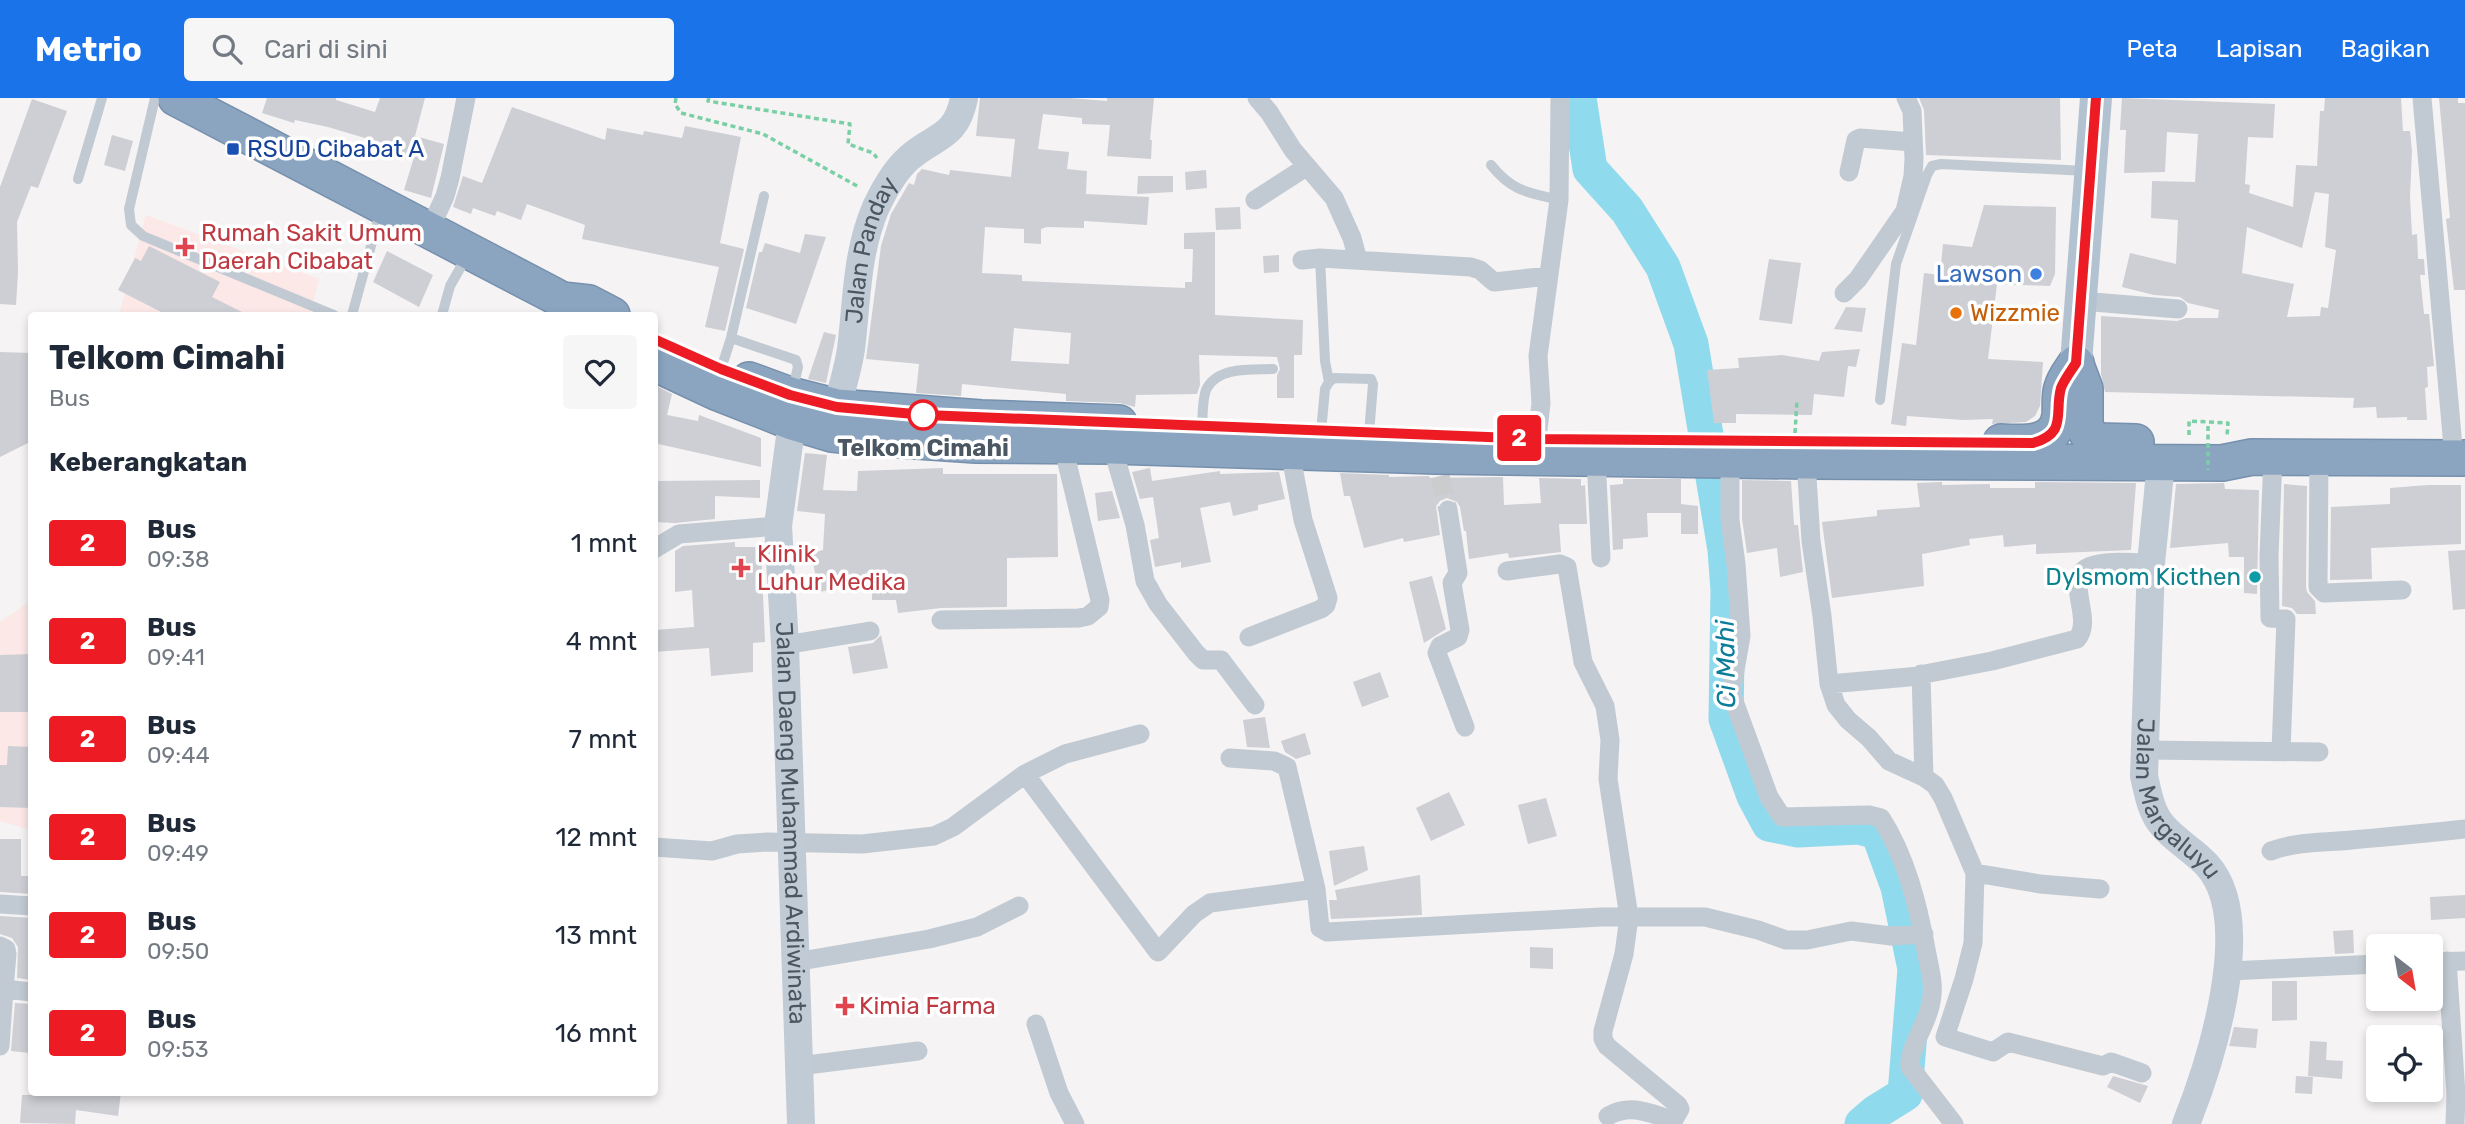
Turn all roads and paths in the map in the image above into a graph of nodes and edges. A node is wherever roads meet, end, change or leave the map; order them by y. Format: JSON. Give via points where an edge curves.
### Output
{"nodes":[{"id":1,"x":102,"y":98,"type":"edge"},
{"id":2,"x":155,"y":98,"type":"edge"},
{"id":3,"x":176,"y":98,"type":"edge"},
{"id":4,"x":466,"y":98,"type":"edge"},
{"id":5,"x":676,"y":98,"type":"edge"},
{"id":6,"x":709,"y":98,"type":"edge"},
{"id":7,"x":964,"y":98,"type":"edge"},
{"id":8,"x":1560,"y":98,"type":"edge"},
{"id":9,"x":1906,"y":98,"type":"edge"},
{"id":10,"x":2096,"y":98,"type":"edge"},
{"id":11,"x":2422,"y":98,"type":"edge"},
{"id":12,"x":1267,"y":101,"type":"edge"},
{"id":13,"x":224,"y":110,"type":"edge"},
{"id":14,"x":1913,"y":142,"type":"junction"},
{"id":15,"x":1491,"y":166,"type":"dead end"},
{"id":16,"x":1306,"y":167,"type":"junction"},
{"id":17,"x":1849,"y":172,"type":"dead end"},
{"id":18,"x":2091,"y":172,"type":"junction"},
{"id":19,"x":78,"y":180,"type":"dead end"},
{"id":20,"x":887,"y":187,"type":"junction"},
{"id":21,"x":764,"y":196,"type":"dead end"},
{"id":22,"x":1255,"y":200,"type":"dead end"},
{"id":23,"x":1559,"y":200,"type":"junction"},
{"id":24,"x":382,"y":206,"type":"junction"},
{"id":25,"x":429,"y":231,"type":"junction"},
{"id":26,"x":469,"y":252,"type":"junction"},
{"id":27,"x":1311,"y":259,"type":"joint"},
{"id":28,"x":1358,"y":260,"type":"junction"},
{"id":29,"x":1548,"y":276,"type":"junction"},
{"id":30,"x":1844,"y":293,"type":"dead end"},
{"id":31,"x":2081,"y":301,"type":"junction"},
{"id":32,"x":559,"y":303,"type":"edge"},
{"id":33,"x":2178,"y":309,"type":"dead end"},
{"id":34,"x":327,"y":312,"type":"edge"},
{"id":35,"x":353,"y":312,"type":"edge"},
{"id":36,"x":443,"y":312,"type":"edge"},
{"id":37,"x":606,"y":312,"type":"edge"},
{"id":38,"x":658,"y":340,"type":"edge"},
{"id":39,"x":726,"y":354,"type":"junction"},
{"id":40,"x":2076,"y":363,"type":"junction"},
{"id":41,"x":658,"y":365,"type":"edge"},
{"id":42,"x":1273,"y":369,"type":"dead end"},
{"id":43,"x":1329,"y":382,"type":"junction"},
{"id":44,"x":1797,"y":400,"type":"dead end"},
{"id":45,"x":1880,"y":400,"type":"dead end"},
{"id":46,"x":794,"y":405,"type":"junction"},
{"id":47,"x":835,"y":421,"type":"junction"},
{"id":48,"x":1202,"y":426,"type":"junction"},
{"id":49,"x":1321,"y":432,"type":"junction"},
{"id":50,"x":1369,"y":434,"type":"junction"},
{"id":51,"x":1537,"y":439,"type":"junction"},
{"id":52,"x":1063,"y":446,"type":"junction"},
{"id":53,"x":1112,"y":446,"type":"junction"},
{"id":54,"x":2216,"y":448,"type":"junction"},
{"id":55,"x":1290,"y":451,"type":"junction"},
{"id":56,"x":1801,"y":451,"type":"junction"},
{"id":57,"x":1710,"y":452,"type":"junction"},
{"id":58,"x":1596,"y":458,"type":"junction"},
{"id":59,"x":2319,"y":458,"type":"junction"},
{"id":60,"x":2459,"y":458,"type":"edge"},
{"id":61,"x":1448,"y":510,"type":"tunnel mouth"},
{"id":62,"x":778,"y":526,"type":"junction"},
{"id":63,"x":658,"y":547,"type":"edge"},
{"id":64,"x":1601,"y":558,"type":"dead end"},
{"id":65,"x":2151,"y":563,"type":"junction"},
{"id":66,"x":1507,"y":571,"type":"dead end"},
{"id":67,"x":2402,"y":590,"type":"dead end"},
{"id":68,"x":941,"y":620,"type":"dead end"},
{"id":69,"x":870,"y":631,"type":"dead end"},
{"id":70,"x":1249,"y":637,"type":"dead end"},
{"id":71,"x":785,"y":645,"type":"junction"},
{"id":72,"x":1921,"y":674,"type":"junction"},
{"id":73,"x":1829,"y":684,"type":"junction"},
{"id":74,"x":1255,"y":705,"type":"dead end"},
{"id":75,"x":1465,"y":727,"type":"dead end"},
{"id":76,"x":1140,"y":734,"type":"dead end"},
{"id":77,"x":2145,"y":750,"type":"junction"},
{"id":78,"x":2281,"y":751,"type":"junction"},
{"id":79,"x":2319,"y":752,"type":"dead end"},
{"id":80,"x":1230,"y":758,"type":"dead end"},
{"id":81,"x":1025,"y":775,"type":"junction"},
{"id":82,"x":1924,"y":777,"type":"junction"},
{"id":83,"x":2465,"y":829,"type":"edge"},
{"id":84,"x":791,"y":842,"type":"junction"},
{"id":85,"x":658,"y":847,"type":"edge"},
{"id":86,"x":2270,"y":850,"type":"dead end"},
{"id":87,"x":1975,"y":873,"type":"junction"},
{"id":88,"x":1317,"y":889,"type":"junction"},
{"id":89,"x":2100,"y":889,"type":"dead end"},
{"id":90,"x":0,"y":904,"type":"edge"},
{"id":91,"x":28,"y":906,"type":"edge"},
{"id":92,"x":1019,"y":906,"type":"dead end"},
{"id":93,"x":1629,"y":917,"type":"junction"},
{"id":94,"x":1919,"y":934,"type":"junction"},
{"id":95,"x":0,"y":946,"type":"edge"},
{"id":96,"x":2448,"y":961,"type":"edge"},
{"id":97,"x":795,"y":962,"type":"junction"},
{"id":98,"x":2366,"y":965,"type":"edge"},
{"id":99,"x":2229,"y":971,"type":"junction"},
{"id":100,"x":4,"y":989,"type":"junction"},
{"id":101,"x":28,"y":992,"type":"edge"},
{"id":102,"x":1036,"y":1024,"type":"dead end"},
{"id":103,"x":1924,"y":1027,"type":"junction"},
{"id":104,"x":1945,"y":1037,"type":"junction"},
{"id":105,"x":0,"y":1046,"type":"edge"},
{"id":106,"x":918,"y":1051,"type":"dead end"},
{"id":107,"x":799,"y":1066,"type":"junction"},
{"id":108,"x":2142,"y":1073,"type":"dead end"},
{"id":109,"x":2460,"y":1094,"type":"edge"},
{"id":110,"x":1608,"y":1116,"type":"dead end"},
{"id":111,"x":801,"y":1124,"type":"edge"},
{"id":112,"x":1075,"y":1124,"type":"edge"},
{"id":113,"x":1955,"y":1124,"type":"edge"},
{"id":114,"x":2186,"y":1124,"type":"edge"},
{"id":115,"x":2455,"y":1124,"type":"edge"}],
"edges":[{"from":1,"to":19,"type":"lane"},
{"from":2,"to":34,"type":"lane","via":[[129,209],[131,225],[143,236]]},
{"from":3,"to":13,"type":"highway"},
{"from":4,"to":25,"type":"street","via":[[445,196]]},
{"from":5,"to":20,"type":"path","via":[[681,113],[763,134]]},
{"from":6,"to":20,"type":"path","via":[[850,124],[848,144],[873,153]]},
{"from":7,"to":20,"type":"main road","name":"Jalan Panday","via":[[953,127],[909,158]]},
{"from":8,"to":23,"type":"street"},
{"from":9,"to":14,"type":"street","via":[[1912,111]]},
{"from":10,"to":18,"type":"main road"},
{"from":11,"to":60,"type":"street"},
{"from":12,"to":16,"type":"street"},
{"from":13,"to":24,"type":"highway"},
{"from":14,"to":17,"type":"street","via":[[1860,138]]},
{"from":14,"to":30,"type":"street","via":[[1913,176],[1905,211]]},
{"from":15,"to":23,"type":"lane","via":[[1514,188]]},
{"from":16,"to":22,"type":"street"},
{"from":16,"to":28,"type":"street","via":[[1334,198]]},
{"from":18,"to":31,"type":"main road"},
{"from":18,"to":45,"type":"lane","via":[[1932,166],[1896,264]]},
{"from":20,"to":47,"type":"main road","name":"Jalan Panday","via":[[869,227],[857,275],[850,353]]},
{"from":21,"to":39,"type":"lane"},
{"from":23,"to":29,"type":"street"},
{"from":24,"to":25,"type":"highway"},
{"from":24,"to":35,"type":"lane"},
{"from":25,"to":26,"type":"highway"},
{"from":26,"to":32,"type":"highway"},
{"from":26,"to":36,"type":"lane","via":[[450,286]]},
{"from":27,"to":28,"type":"street"},
{"from":27,"to":43,"type":"lane"},
{"from":28,"to":29,"type":"street","via":[[1471,267],[1494,282]]},
{"from":29,"to":51,"type":"street","via":[[1538,356],[1541,403]]},
{"from":31,"to":33,"type":"street"},
{"from":31,"to":40,"type":"main road"},
{"from":32,"to":37,"type":"highway","via":[[589,303]]},
{"from":38,"to":39,"type":"highway"},
{"from":39,"to":46,"type":"highway"},
{"from":40,"to":54,"type":"highway","via":[[2085,389],[2085,428],[2092,439]]},
{"from":40,"to":56,"type":"highway","via":[[2061,388],[2058,423],[2033,443]]},
{"from":41,"to":46,"type":"highway","via":[[716,392]]},
{"from":42,"to":48,"type":"lane","via":[[1228,372],[1215,378],[1206,389]]},
{"from":43,"to":49,"type":"lane"},
{"from":43,"to":50,"type":"lane","via":[[1371,379]]},
{"from":44,"to":56,"type":"path"},
{"from":46,"to":47,"type":"highway"},
{"from":46,"to":62,"type":"main road","name":"Jalan Daeng Muhammad Ardiwinata"},
{"from":47,"to":48,"type":"highway","via":[[981,418]]},
{"from":47,"to":52,"type":"highway","via":[[976,445]]},
{"from":48,"to":49,"type":"highway"},
{"from":49,"to":50,"type":"highway"},
{"from":50,"to":51,"type":"highway"},
{"from":51,"to":57,"type":"highway"},
{"from":52,"to":53,"type":"highway"},
{"from":52,"to":68,"type":"street","via":[[1099,607],[1079,618]]},
{"from":53,"to":55,"type":"highway"},
{"from":53,"to":74,"type":"street","via":[[1135,525],[1145,581],[1196,653],[1203,660],[1221,660]]},
{"from":54,"to":54,"type":"path","bridge":true},
{"from":54,"to":56,"type":"highway"},
{"from":54,"to":59,"type":"highway"},
{"from":54,"to":65,"type":"main road","name":"Jalan Margaluyu"},
{"from":54,"to":78,"type":"street","via":[[2269,556],[2270,618],[2286,619]]},
{"from":55,"to":58,"type":"highway","via":[[1438,466]]},
{"from":55,"to":70,"type":"street","via":[[1303,520],[1328,598],[1321,609]]},
{"from":56,"to":57,"type":"highway"},
{"from":56,"to":73,"type":"street"},
{"from":57,"to":58,"type":"highway"},
{"from":57,"to":94,"type":"street","via":[[1730,520],[1736,564],[1741,636],[1731,694],[1769,797],[1782,817],[1881,818],[1918,904]]},
{"from":58,"to":64,"type":"street"},
{"from":59,"to":60,"type":"highway"},
{"from":59,"to":67,"type":"street","via":[[2318,587],[2324,593]]},
{"from":61,"to":75,"type":"street","via":[[1458,573],[1452,583],[1460,630],[1458,637],[1440,646],[1437,653]]},
{"from":62,"to":63,"type":"street","via":[[679,534]]},
{"from":62,"to":71,"type":"main road","name":"Jalan Daeng Muhammad Ardiwinata"},
{"from":65,"to":72,"type":"street","via":[[2094,564],[2081,570],[2078,586],[2084,619],[2077,639]]},
{"from":65,"to":77,"type":"main road","name":"Jalan Margaluyu"},
{"from":66,"to":93,"type":"street","via":[[1567,567],[1583,662],[1605,706],[1610,740],[1608,779]]},
{"from":69,"to":71,"type":"street"},
{"from":71,"to":84,"type":"main road","name":"Jalan Daeng Muhammad Ardiwinata"},
{"from":72,"to":73,"type":"street"},
{"from":72,"to":82,"type":"street"},
{"from":73,"to":82,"type":"street","via":[[1840,712],[1879,752]]},
{"from":76,"to":81,"type":"street","via":[[1065,754]]},
{"from":77,"to":78,"type":"street"},
{"from":77,"to":99,"type":"main road","name":"Jalan Margaluyu","via":[[2144,776],[2161,825],[2208,866],[2225,902]]},
{"from":78,"to":79,"type":"street"},
{"from":80,"to":88,"type":"street","via":[[1274,761],[1287,767]]},
{"from":81,"to":84,"type":"street","via":[[934,836],[862,844]]},
{"from":81,"to":88,"type":"street","via":[[1158,952],[1210,903]]},
{"from":82,"to":87,"type":"street","via":[[1943,798]]},
{"from":83,"to":86,"type":"street","via":[[2307,841]]},
{"from":84,"to":85,"type":"street","via":[[737,844],[712,851]]},
{"from":84,"to":97,"type":"main road","name":"Jalan Daeng Muhammad Ardiwinata"},
{"from":87,"to":89,"type":"street"},
{"from":87,"to":104,"type":"street","via":[[1973,943]]},
{"from":88,"to":93,"type":"street","via":[[1320,928],[1327,932]]},
{"from":90,"to":91,"type":"street"},
{"from":92,"to":97,"type":"street","via":[[977,927],[929,939]]},
{"from":93,"to":94,"type":"street","via":[[1705,917],[1786,940],[1851,931]]},
{"from":93,"to":110,"type":"street","via":[[1603,1039],[1680,1109],[1669,1119],[1633,1108]]},
{"from":94,"to":103,"type":"street","via":[[1933,990]]},
{"from":95,"to":100,"type":"street","via":[[7,954]]},
{"from":96,"to":109,"type":"street"},
{"from":97,"to":107,"type":"main road","name":"Jalan Daeng Muhammad Ardiwinata"},
{"from":98,"to":99,"type":"street"},
{"from":99,"to":114,"type":"main road","name":"Jalan Margaluyu"},
{"from":100,"to":101,"type":"street"},
{"from":100,"to":105,"type":"street"},
{"from":102,"to":112,"type":"street","via":[[1059,1093]]},
{"from":103,"to":104,"type":"street"},
{"from":103,"to":113,"type":"street","via":[[1911,1053],[1910,1067]]},
{"from":104,"to":108,"type":"street","via":[[1993,1052],[2008,1042],[2103,1066],[2111,1062]]},
{"from":106,"to":107,"type":"street"},
{"from":107,"to":111,"type":"main road","name":"Jalan Daeng Muhammad Ardiwinata"},
{"from":109,"to":115,"type":"street"}]}
